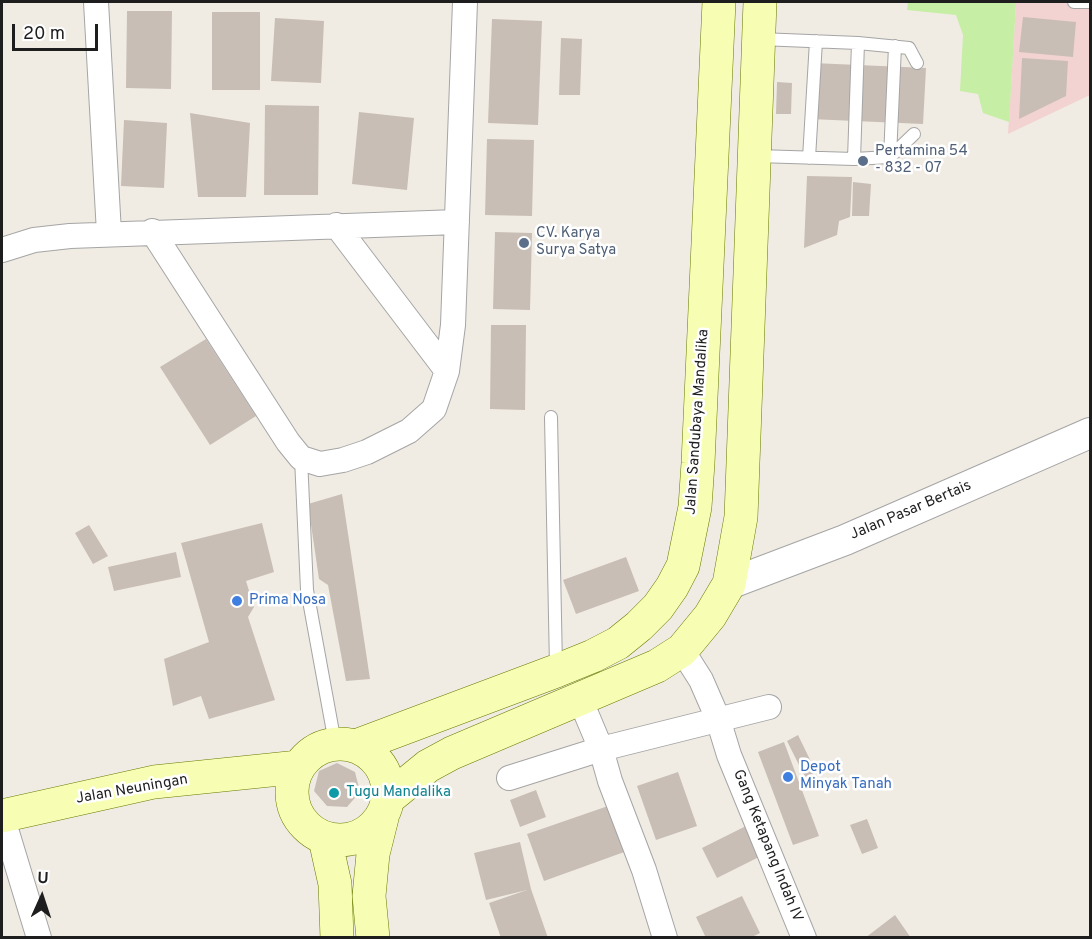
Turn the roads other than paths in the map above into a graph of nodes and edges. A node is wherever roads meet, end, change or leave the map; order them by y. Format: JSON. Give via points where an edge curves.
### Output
{"nodes":[{"id":1,"x":96,"y":2,"type":"edge"},
{"id":2,"x":465,"y":2,"type":"edge"},
{"id":3,"x":719,"y":2,"type":"edge"},
{"id":4,"x":760,"y":2,"type":"edge"},
{"id":5,"x":1074,"y":2,"type":"edge"},
{"id":6,"x":1090,"y":2,"type":"edge"},
{"id":7,"x":759,"y":39,"type":"junction"},
{"id":8,"x":816,"y":41,"type":"junction"},
{"id":9,"x":858,"y":43,"type":"junction"},
{"id":10,"x":895,"y":46,"type":"junction"},
{"id":11,"x":917,"y":63,"type":"dead end"},
{"id":12,"x":914,"y":134,"type":"dead end"},
{"id":13,"x":754,"y":156,"type":"junction"},
{"id":14,"x":890,"y":157,"type":"junction"},
{"id":15,"x":809,"y":158,"type":"junction"},
{"id":16,"x":854,"y":159,"type":"junction"},
{"id":17,"x":457,"y":222,"type":"junction"},
{"id":18,"x":336,"y":225,"type":"junction"},
{"id":19,"x":152,"y":231,"type":"junction"},
{"id":20,"x":109,"y":233,"type":"junction"},
{"id":21,"x":2,"y":250,"type":"edge"},
{"id":22,"x":747,"y":339,"type":"junction"},
{"id":23,"x":704,"y":340,"type":"junction"},
{"id":24,"x":447,"y":371,"type":"junction"},
{"id":25,"x":551,"y":417,"type":"dead end"},
{"id":26,"x":1090,"y":433,"type":"edge"},
{"id":27,"x":301,"y":458,"type":"junction"},
{"id":28,"x":729,"y":584,"type":"junction"},
{"id":29,"x":681,"y":650,"type":"junction"},
{"id":30,"x":556,"y":671,"type":"junction"},
{"id":31,"x":580,"y":699,"type":"junction"},
{"id":32,"x":769,"y":707,"type":"dead end"},
{"id":33,"x":718,"y":719,"type":"junction"},
{"id":34,"x":346,"y":745,"type":"junction"},
{"id":35,"x":601,"y":749,"type":"junction"},
{"id":36,"x":299,"y":767,"type":"junction"},
{"id":37,"x":509,"y":778,"type":"dead end"},
{"id":38,"x":386,"y":808,"type":"junction"},
{"id":39,"x":2,"y":816,"type":"edge"},
{"id":40,"x":325,"y":839,"type":"junction"},
{"id":41,"x":39,"y":938,"type":"edge"},
{"id":42,"x":337,"y":938,"type":"edge"},
{"id":43,"x":373,"y":938,"type":"edge"},
{"id":44,"x":665,"y":938,"type":"edge"},
{"id":45,"x":804,"y":938,"type":"edge"}],
"edges":[{"from":1,"to":20,"type":"street"},
{"from":2,"to":17,"type":"street"},
{"from":3,"to":23,"type":"main road","name":"Jalan Sandubaya Mandalika"},
{"from":4,"to":7,"type":"main road"},
{"from":5,"to":6,"type":"lane"},
{"from":7,"to":8,"type":"lane"},
{"from":7,"to":13,"type":"main road"},
{"from":8,"to":9,"type":"lane"},
{"from":8,"to":15,"type":"lane"},
{"from":9,"to":10,"type":"lane"},
{"from":9,"to":16,"type":"lane"},
{"from":10,"to":11,"type":"lane","via":[[909,48]]},
{"from":10,"to":14,"type":"lane"},
{"from":12,"to":14,"type":"lane"},
{"from":13,"to":15,"type":"lane"},
{"from":13,"to":22,"type":"main road"},
{"from":14,"to":16,"type":"lane"},
{"from":15,"to":16,"type":"lane"},
{"from":17,"to":18,"type":"street"},
{"from":17,"to":24,"type":"street"},
{"from":18,"to":19,"type":"street"},
{"from":18,"to":24,"type":"street"},
{"from":19,"to":20,"type":"street"},
{"from":19,"to":27,"type":"street"},
{"from":20,"to":21,"type":"street","via":[[34,240]]},
{"from":22,"to":23,"type":"main road"},
{"from":22,"to":28,"type":"main road","via":[[741,517]]},
{"from":23,"to":30,"type":"main road","name":"Jalan Sandubaya Mandalika","via":[[695,507],[683,566],[658,607],[639,627],[618,643]]},
{"from":24,"to":27,"type":"street","via":[[434,409],[409,431],[344,460],[320,464]]},
{"from":25,"to":30,"type":"lane"},
{"from":26,"to":28,"type":"street","name":"Jalan Pasar Bertais","via":[[845,540]]},
{"from":27,"to":34,"type":"lane","via":[[307,590]]},
{"from":28,"to":29,"type":"main road","via":[[710,616]]},
{"from":29,"to":31,"type":"main road","via":[[657,666]]},
{"from":29,"to":33,"type":"street","name":"Gang Ketapang Indah IV"},
{"from":30,"to":34,"type":"main road","name":"Jalan Sandubaya Mandalika"},
{"from":31,"to":35,"type":"street"},
{"from":31,"to":38,"type":"main road","via":[[428,766]]},
{"from":32,"to":33,"type":"street"},
{"from":33,"to":35,"type":"street"},
{"from":33,"to":45,"type":"street","name":"Gang Ketapang Indah IV"},
{"from":34,"to":36,"type":"main road","via":[[314,751]]},
{"from":34,"to":38,"type":"main road","via":[[375,757],[387,776]]},
{"from":35,"to":37,"type":"street"},
{"from":35,"to":44,"type":"street"},
{"from":36,"to":39,"type":"main road","name":"Jalan Neuningan","via":[[154,782]]},
{"from":36,"to":40,"type":"main road","via":[[291,787],[294,809],[306,827]]},
{"from":38,"to":40,"type":"main road","via":[[367,834],[346,841]]},
{"from":38,"to":43,"type":"main road","via":[[373,855],[369,896]]},
{"from":39,"to":41,"type":"street"},
{"from":40,"to":42,"type":"main road","via":[[335,884]]}]}
